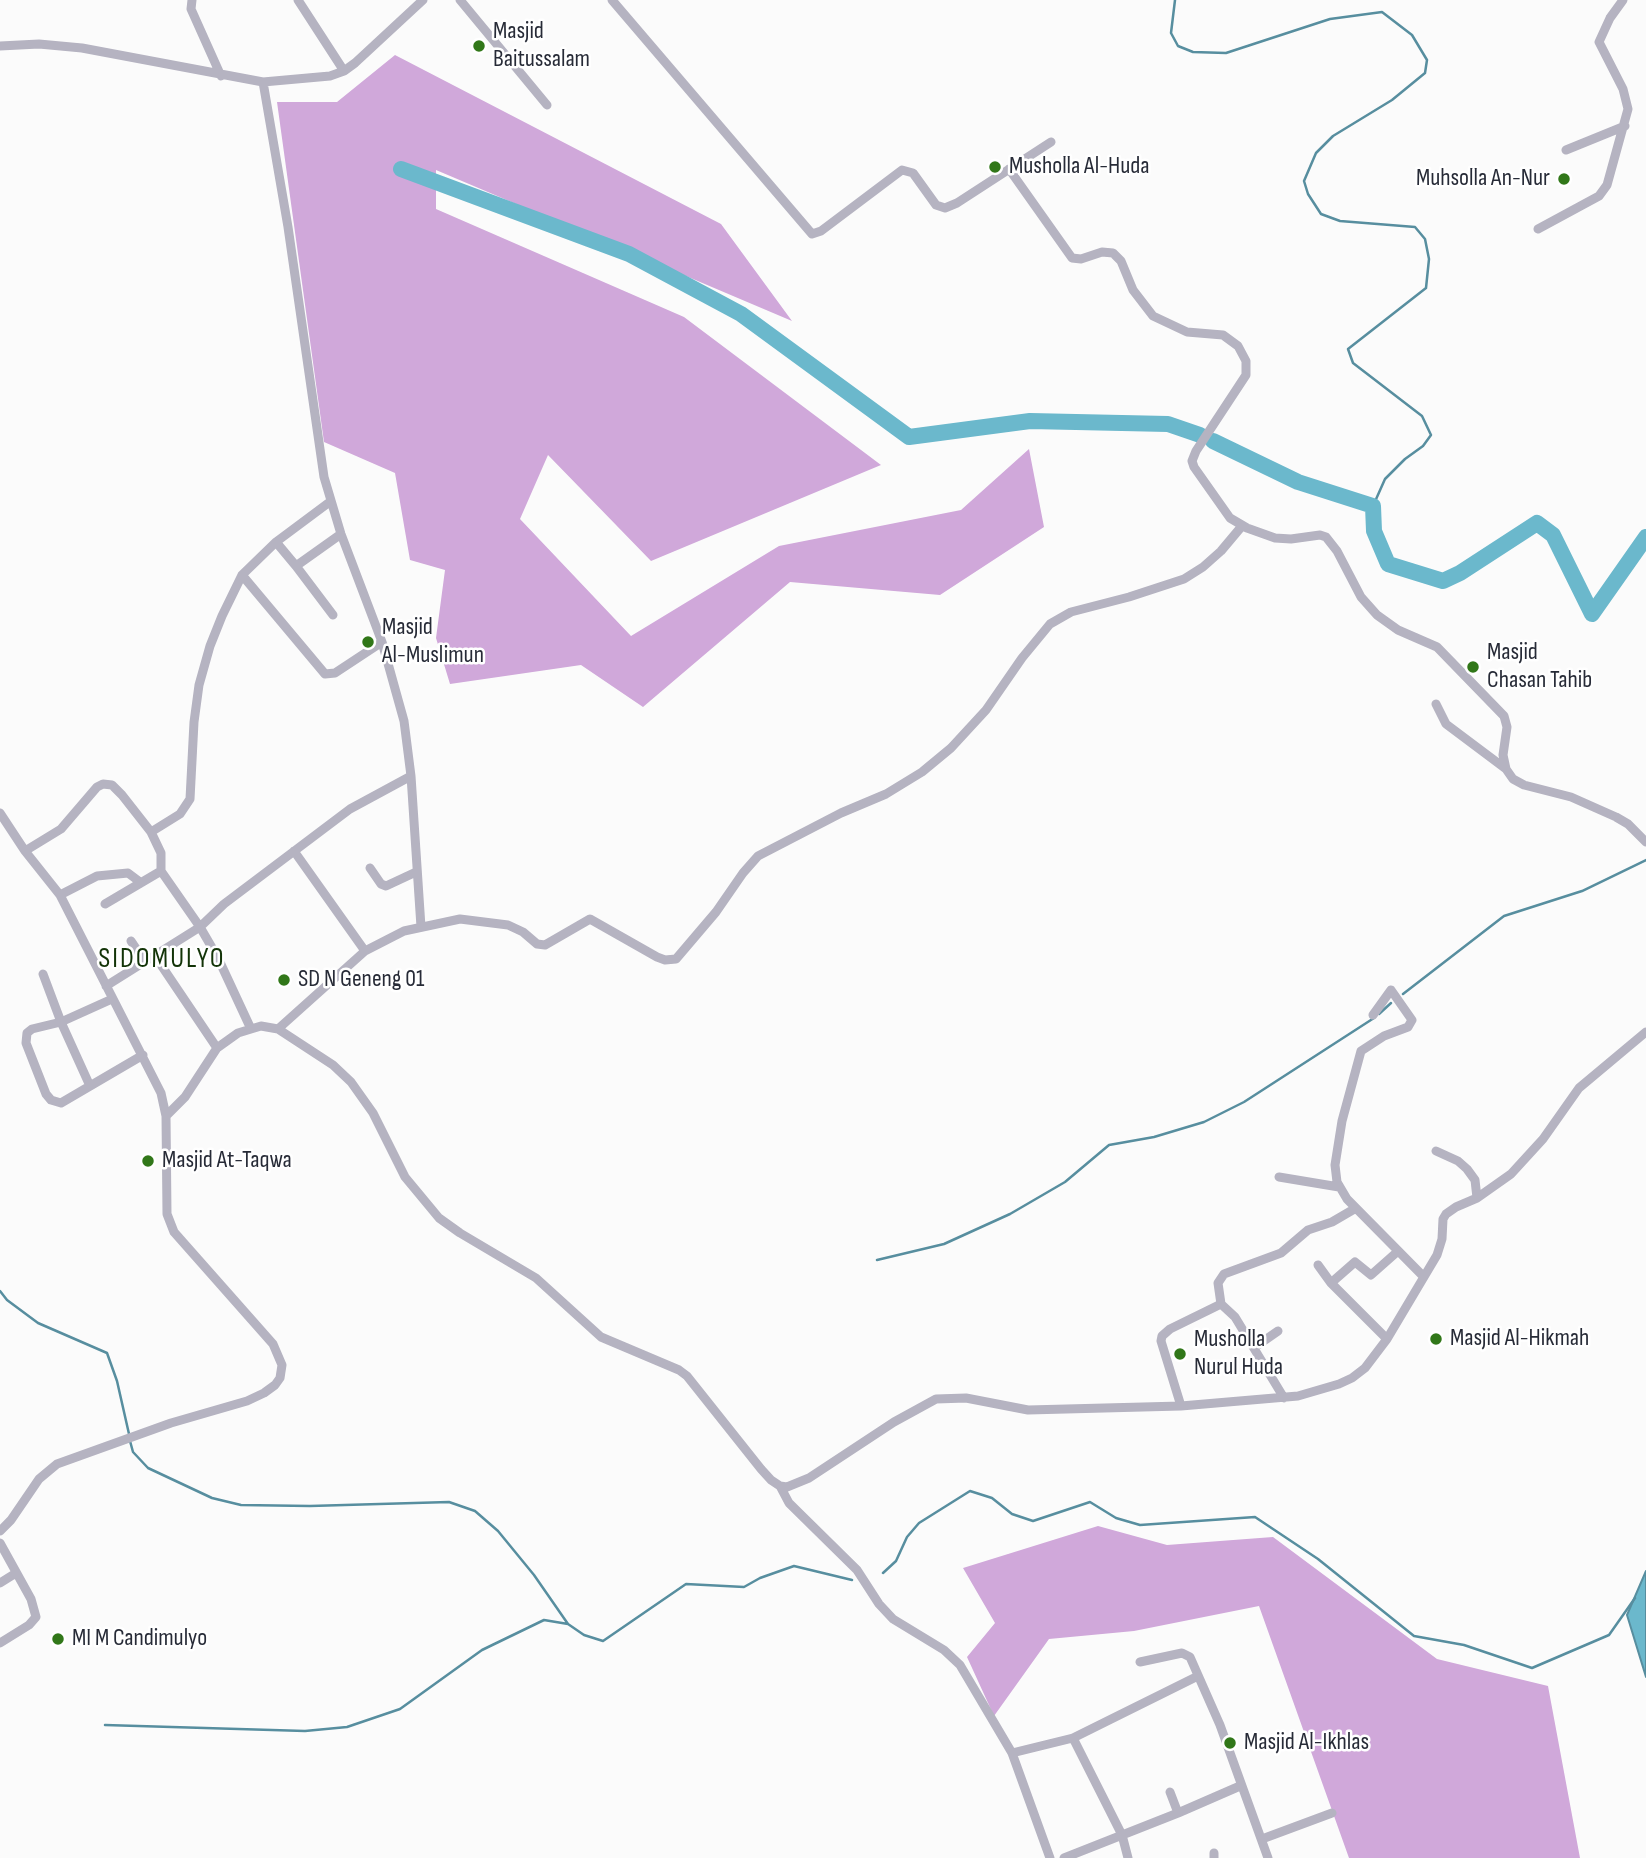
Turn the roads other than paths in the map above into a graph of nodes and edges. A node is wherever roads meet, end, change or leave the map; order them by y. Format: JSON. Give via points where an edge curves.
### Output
{"nodes":[{"id":1,"x":192,"y":0,"type":"edge"},
{"id":2,"x":298,"y":0,"type":"edge"},
{"id":3,"x":423,"y":0,"type":"edge"},
{"id":4,"x":460,"y":0,"type":"edge"},
{"id":5,"x":612,"y":0,"type":"edge"},
{"id":6,"x":1623,"y":0,"type":"edge"},
{"id":7,"x":0,"y":46,"type":"edge"},
{"id":8,"x":344,"y":71,"type":"junction"},
{"id":9,"x":221,"y":76,"type":"junction"},
{"id":10,"x":263,"y":82,"type":"junction"},
{"id":11,"x":547,"y":105,"type":"dead end"},
{"id":12,"x":1625,"y":126,"type":"junction"},
{"id":13,"x":1051,"y":142,"type":"dead end"},
{"id":14,"x":1566,"y":150,"type":"dead end"},
{"id":15,"x":1009,"y":169,"type":"junction"},
{"id":16,"x":1538,"y":229,"type":"dead end"},
{"id":17,"x":331,"y":501,"type":"junction"},
{"id":18,"x":1242,"y":526,"type":"junction"},
{"id":19,"x":341,"y":534,"type":"junction"},
{"id":20,"x":276,"y":542,"type":"junction"},
{"id":21,"x":296,"y":566,"type":"junction"},
{"id":22,"x":242,"y":575,"type":"junction"},
{"id":23,"x":333,"y":615,"type":"dead end"},
{"id":24,"x":382,"y":642,"type":"junction"},
{"id":25,"x":1436,"y":704,"type":"dead end"},
{"id":26,"x":1506,"y":769,"type":"junction"},
{"id":27,"x":411,"y":776,"type":"junction"},
{"id":28,"x":0,"y":813,"type":"edge"},
{"id":29,"x":151,"y":832,"type":"junction"},
{"id":30,"x":1646,"y":842,"type":"edge"},
{"id":31,"x":25,"y":851,"type":"junction"},
{"id":32,"x":294,"y":851,"type":"junction"},
{"id":33,"x":370,"y":868,"type":"dead end"},
{"id":34,"x":161,"y":871,"type":"junction"},
{"id":35,"x":416,"y":872,"type":"junction"},
{"id":36,"x":140,"y":882,"type":"junction"},
{"id":37,"x":60,"y":895,"type":"junction"},
{"id":38,"x":105,"y":904,"type":"dead end"},
{"id":39,"x":200,"y":927,"type":"junction"},
{"id":40,"x":421,"y":927,"type":"junction"},
{"id":41,"x":131,"y":941,"type":"dead end"},
{"id":42,"x":365,"y":951,"type":"junction"},
{"id":43,"x":155,"y":956,"type":"junction"},
{"id":44,"x":145,"y":962,"type":"junction"},
{"id":45,"x":43,"y":974,"type":"dead end"},
{"id":46,"x":106,"y":986,"type":"junction"},
{"id":47,"x":112,"y":999,"type":"junction"},
{"id":48,"x":1373,"y":1015,"type":"dead end"},
{"id":49,"x":61,"y":1022,"type":"junction"},
{"id":50,"x":251,"y":1029,"type":"junction"},
{"id":51,"x":278,"y":1029,"type":"junction"},
{"id":52,"x":1646,"y":1032,"type":"edge"},
{"id":53,"x":217,"y":1048,"type":"junction"},
{"id":54,"x":143,"y":1055,"type":"junction"},
{"id":55,"x":90,"y":1086,"type":"junction"},
{"id":56,"x":166,"y":1116,"type":"junction"},
{"id":57,"x":1436,"y":1151,"type":"dead end"},
{"id":58,"x":1279,"y":1177,"type":"dead end"},
{"id":59,"x":1339,"y":1186,"type":"junction"},
{"id":60,"x":1477,"y":1198,"type":"junction"},
{"id":61,"x":1356,"y":1208,"type":"junction"},
{"id":62,"x":1397,"y":1252,"type":"junction"},
{"id":63,"x":1318,"y":1265,"type":"dead end"},
{"id":64,"x":1424,"y":1277,"type":"junction"},
{"id":65,"x":1331,"y":1283,"type":"junction"},
{"id":66,"x":1221,"y":1304,"type":"junction"},
{"id":67,"x":1278,"y":1331,"type":"dead end"},
{"id":68,"x":1387,"y":1339,"type":"junction"},
{"id":69,"x":1255,"y":1347,"type":"junction"},
{"id":70,"x":1284,"y":1398,"type":"junction"},
{"id":71,"x":1181,"y":1406,"type":"junction"},
{"id":72,"x":780,"y":1486,"type":"junction"},
{"id":73,"x":0,"y":1531,"type":"edge"},
{"id":74,"x":0,"y":1543,"type":"edge"},
{"id":75,"x":16,"y":1573,"type":"junction"},
{"id":76,"x":0,"y":1583,"type":"edge"},
{"id":77,"x":0,"y":1643,"type":"edge"},
{"id":78,"x":1140,"y":1662,"type":"dead end"},
{"id":79,"x":1198,"y":1676,"type":"junction"},
{"id":80,"x":1073,"y":1738,"type":"junction"},
{"id":81,"x":1012,"y":1753,"type":"junction"},
{"id":82,"x":1240,"y":1786,"type":"junction"},
{"id":83,"x":1170,"y":1792,"type":"dead end"},
{"id":84,"x":1332,"y":1812,"type":"dead end"},
{"id":85,"x":1178,"y":1813,"type":"junction"},
{"id":86,"x":1122,"y":1835,"type":"junction"},
{"id":87,"x":1262,"y":1839,"type":"junction"},
{"id":88,"x":1050,"y":1858,"type":"edge"},
{"id":89,"x":1064,"y":1858,"type":"edge"},
{"id":90,"x":1128,"y":1858,"type":"edge"},
{"id":91,"x":1268,"y":1858,"type":"edge"}],
"edges":[{"from":1,"to":9,"type":"street","via":[[191,9]]},
{"from":2,"to":8,"type":"street"},
{"from":3,"to":8,"type":"street"},
{"from":4,"to":11,"type":"street"},
{"from":5,"to":15,"type":"street","via":[[812,234],[902,170],[913,173],[941,208],[957,204]]},
{"from":6,"to":12,"type":"street","via":[[1599,42],[1625,95]]},
{"from":7,"to":9,"type":"street","via":[[82,48]]},
{"from":8,"to":10,"type":"street"},
{"from":9,"to":10,"type":"street"},
{"from":10,"to":17,"type":"street"},
{"from":12,"to":14,"type":"street"},
{"from":12,"to":16,"type":"street","via":[[1603,192]]},
{"from":13,"to":15,"type":"street"},
{"from":15,"to":18,"type":"street","via":[[1072,258],[1113,253],[1153,316],[1187,332],[1223,335],[1238,346],[1246,361],[1246,375],[1192,461],[1225,512]]},
{"from":17,"to":19,"type":"street"},
{"from":17,"to":20,"type":"street"},
{"from":18,"to":26,"type":"street","via":[[1275,538],[1326,537],[1361,597],[1377,615],[1437,647],[1504,716]]},
{"from":18,"to":40,"type":"street","via":[[1221,551],[1184,579],[1071,612],[1050,624],[986,710],[951,748],[886,794],[758,856],[676,959],[657,957],[590,919],[545,945],[498,922],[460,919]]},
{"from":19,"to":21,"type":"street"},
{"from":19,"to":24,"type":"street"},
{"from":20,"to":21,"type":"street"},
{"from":20,"to":22,"type":"street"},
{"from":21,"to":23,"type":"street"},
{"from":22,"to":24,"type":"street","via":[[325,674],[335,673]]},
{"from":22,"to":29,"type":"street","via":[[203,668],[194,722],[190,799],[180,814]]},
{"from":24,"to":27,"type":"street","via":[[404,721]]},
{"from":25,"to":26,"type":"street","via":[[1446,723]]},
{"from":26,"to":30,"type":"street","via":[[1518,783],[1571,797],[1628,824]]},
{"from":27,"to":32,"type":"street","via":[[350,809]]},
{"from":27,"to":35,"type":"street"},
{"from":28,"to":31,"type":"street"},
{"from":29,"to":31,"type":"street","via":[[112,785],[103,784],[61,829]]},
{"from":29,"to":34,"type":"street","via":[[161,853]]},
{"from":31,"to":37,"type":"street"},
{"from":32,"to":39,"type":"street"},
{"from":32,"to":42,"type":"street"},
{"from":33,"to":35,"type":"street","via":[[386,886]]},
{"from":34,"to":36,"type":"street"},
{"from":34,"to":39,"type":"street"},
{"from":35,"to":40,"type":"street"},
{"from":36,"to":37,"type":"street","via":[[128,873],[97,876]]},
{"from":36,"to":38,"type":"street"},
{"from":37,"to":46,"type":"street"},
{"from":39,"to":43,"type":"street"},
{"from":39,"to":50,"type":"street"},
{"from":40,"to":42,"type":"street"},
{"from":41,"to":44,"type":"street"},
{"from":42,"to":51,"type":"street"},
{"from":43,"to":44,"type":"street"},
{"from":43,"to":53,"type":"street"},
{"from":44,"to":46,"type":"street"},
{"from":45,"to":49,"type":"street"},
{"from":46,"to":47,"type":"street"},
{"from":47,"to":49,"type":"street"},
{"from":47,"to":54,"type":"street"},
{"from":48,"to":59,"type":"street","via":[[1391,990],[1412,1020],[1408,1027],[1361,1051],[1337,1152]]},
{"from":49,"to":55,"type":"street"},
{"from":49,"to":55,"type":"street","via":[[32,1029],[26,1036],[46,1094],[59,1104]]},
{"from":50,"to":51,"type":"street"},
{"from":50,"to":53,"type":"street"},
{"from":51,"to":72,"type":"street","via":[[351,1082],[373,1113],[405,1177],[439,1218],[536,1278],[601,1337],[687,1376],[761,1469]]},
{"from":52,"to":60,"type":"street","via":[[1586,1081],[1521,1164]]},
{"from":53,"to":56,"type":"street","via":[[185,1097]]},
{"from":54,"to":55,"type":"street"},
{"from":54,"to":56,"type":"street"},
{"from":56,"to":73,"type":"street","via":[[170,1225],[272,1344],[282,1365],[280,1378],[247,1401],[73,1457],[48,1471]]},
{"from":57,"to":60,"type":"street","via":[[1466,1169],[1475,1180]]},
{"from":58,"to":59,"type":"street"},
{"from":59,"to":61,"type":"street"},
{"from":60,"to":64,"type":"street","via":[[1444,1216],[1440,1247]]},
{"from":61,"to":62,"type":"street"},
{"from":61,"to":66,"type":"street","via":[[1310,1229],[1280,1253],[1224,1274],[1218,1283]]},
{"from":62,"to":64,"type":"street"},
{"from":62,"to":65,"type":"street","via":[[1371,1274],[1355,1262]]},
{"from":63,"to":65,"type":"street"},
{"from":64,"to":68,"type":"street"},
{"from":65,"to":68,"type":"street"},
{"from":66,"to":69,"type":"street"},
{"from":66,"to":71,"type":"street","via":[[1162,1336]]},
{"from":67,"to":69,"type":"street"},
{"from":68,"to":70,"type":"street","via":[[1352,1378]]},
{"from":69,"to":70,"type":"street"},
{"from":70,"to":71,"type":"street"},
{"from":71,"to":72,"type":"street","via":[[1028,1410],[941,1398],[894,1422],[809,1478]]},
{"from":72,"to":81,"type":"street","via":[[789,1503],[857,1570],[893,1619],[960,1665]]},
{"from":74,"to":75,"type":"street"},
{"from":75,"to":76,"type":"street"},
{"from":75,"to":77,"type":"street","via":[[36,1617]]},
{"from":78,"to":79,"type":"street","via":[[1185,1654]]},
{"from":79,"to":80,"type":"street"},
{"from":79,"to":82,"type":"street"},
{"from":80,"to":81,"type":"street"},
{"from":80,"to":86,"type":"street"},
{"from":81,"to":88,"type":"street"},
{"from":82,"to":85,"type":"street"},
{"from":82,"to":87,"type":"street"},
{"from":83,"to":85,"type":"street"},
{"from":84,"to":87,"type":"street"},
{"from":85,"to":86,"type":"street"},
{"from":86,"to":89,"type":"street"},
{"from":86,"to":90,"type":"street"},
{"from":87,"to":91,"type":"street"}]}
